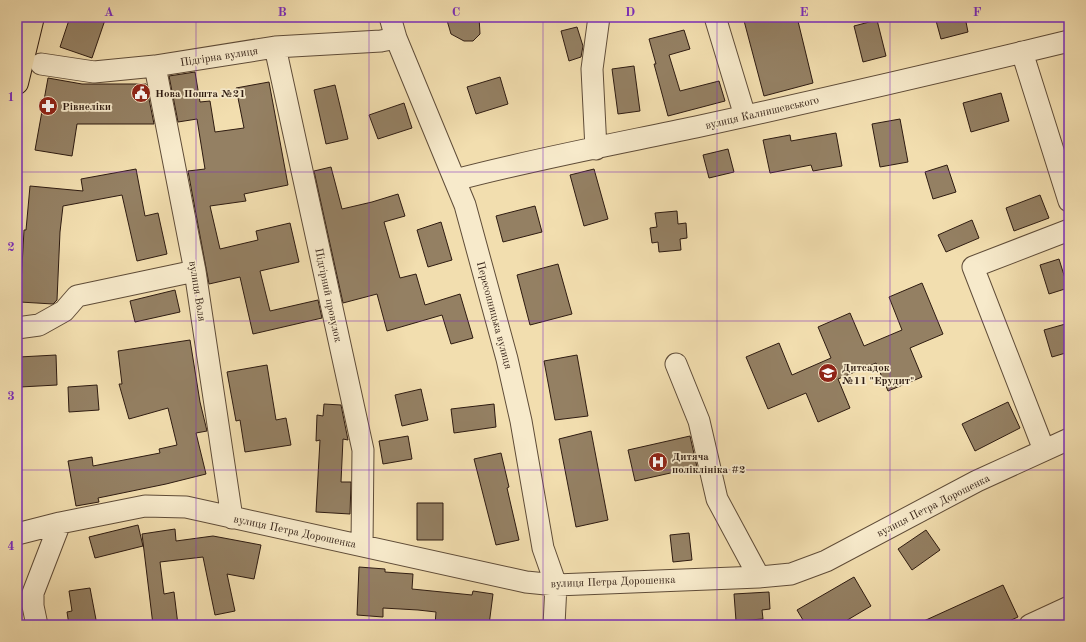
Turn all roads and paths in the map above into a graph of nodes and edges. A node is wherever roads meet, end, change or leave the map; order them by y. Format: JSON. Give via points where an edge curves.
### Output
{"nodes":[{"id":1,"x":34,"y":17,"type":"edge"},
{"id":2,"x":390,"y":17,"type":"edge"},
{"id":3,"x":598,"y":17,"type":"edge"},
{"id":4,"x":715,"y":17,"type":"edge"},
{"id":5,"x":396,"y":38,"type":"junction"},
{"id":6,"x":1069,"y":41,"type":"edge"},
{"id":7,"x":275,"y":47,"type":"junction"},
{"id":8,"x":1022,"y":52,"type":"junction"},
{"id":9,"x":27,"y":60,"type":"edge"},
{"id":10,"x":155,"y":66,"type":"junction"},
{"id":11,"x":17,"y":83,"type":"edge"},
{"id":12,"x":745,"y":116,"type":"junction"},
{"id":13,"x":596,"y":148,"type":"junction"},
{"id":14,"x":455,"y":180,"type":"junction"},
{"id":15,"x":1069,"y":200,"type":"edge"},
{"id":16,"x":1069,"y":230,"type":"edge"},
{"id":17,"x":195,"y":271,"type":"junction"},
{"id":18,"x":17,"y":328,"type":"edge"},
{"id":19,"x":676,"y":364,"type":"dead end"},
{"id":20,"x":1069,"y":439,"type":"edge"},
{"id":21,"x":1044,"y":450,"type":"junction"},
{"id":22,"x":232,"y":518,"type":"junction"},
{"id":23,"x":60,"y":523,"type":"junction"},
{"id":24,"x":17,"y":534,"type":"edge"},
{"id":25,"x":362,"y":545,"type":"junction"},
{"id":26,"x":759,"y":577,"type":"junction"},
{"id":27,"x":556,"y":585,"type":"junction"},
{"id":28,"x":1069,"y":607,"type":"edge"},
{"id":29,"x":37,"y":625,"type":"edge"},
{"id":30,"x":554,"y":625,"type":"edge"},
{"id":31,"x":1030,"y":625,"type":"edge"}],
"edges":[{"from":1,"to":9,"type":"main road"},
{"from":2,"to":5,"type":"street","name":"Пересопницька вулиця"},
{"from":3,"to":13,"type":"street","via":[[592,69]]},
{"from":4,"to":12,"type":"street"},
{"from":5,"to":7,"type":"street","name":"Підгірна вулиця"},
{"from":5,"to":14,"type":"street","name":"Пересопницька вулиця"},
{"from":6,"to":8,"type":"street","name":"вулиця Калнишевського"},
{"from":7,"to":10,"type":"street","name":"Підгірна вулиця"},
{"from":7,"to":25,"type":"street","name":"Підгірний провулок","via":[[363,450]]},
{"from":8,"to":12,"type":"street","name":"вулиця Калнишевського"},
{"from":8,"to":15,"type":"street"},
{"from":9,"to":10,"type":"street","name":"Підгірна вулиця","via":[[94,72]]},
{"from":9,"to":11,"type":"main road"},
{"from":10,"to":17,"type":"street","name":"вулиця Воля"},
{"from":12,"to":13,"type":"street","name":"вулиця Калнишевського"},
{"from":13,"to":14,"type":"street","name":"вулиця Калнишевського","via":[[507,166]]},
{"from":14,"to":27,"type":"street","name":"Пересопницька вулиця","via":[[465,205],[507,359],[544,548]]},
{"from":16,"to":21,"type":"street","via":[[973,267]]},
{"from":17,"to":18,"type":"street","via":[[77,296],[64,311],[39,325]]},
{"from":17,"to":22,"type":"street","name":"вулиця Воля"},
{"from":19,"to":26,"type":"street","via":[[699,421],[716,499]]},
{"from":20,"to":21,"type":"street","name":"вулиця Петра Дорошенка"},
{"from":21,"to":26,"type":"street","name":"вулиця Петра Дорошенка","via":[[977,481],[826,561],[791,574]]},
{"from":22,"to":23,"type":"street","name":"вулиця Петра Дорошенка","via":[[186,507],[144,506]]},
{"from":22,"to":25,"type":"street","name":"вулиця Петра Дорошенка"},
{"from":23,"to":24,"type":"street","name":"вулиця Петра Дорошенка"},
{"from":23,"to":29,"type":"street","via":[[33,593]]},
{"from":25,"to":27,"type":"street","name":"вулиця Петра Дорошенка","via":[[526,582]]},
{"from":26,"to":27,"type":"street","name":"вулиця Петра Дорошенка"},
{"from":27,"to":30,"type":"street","name":"Пересопницька вулиця"},
{"from":28,"to":31,"type":"street"}]}
